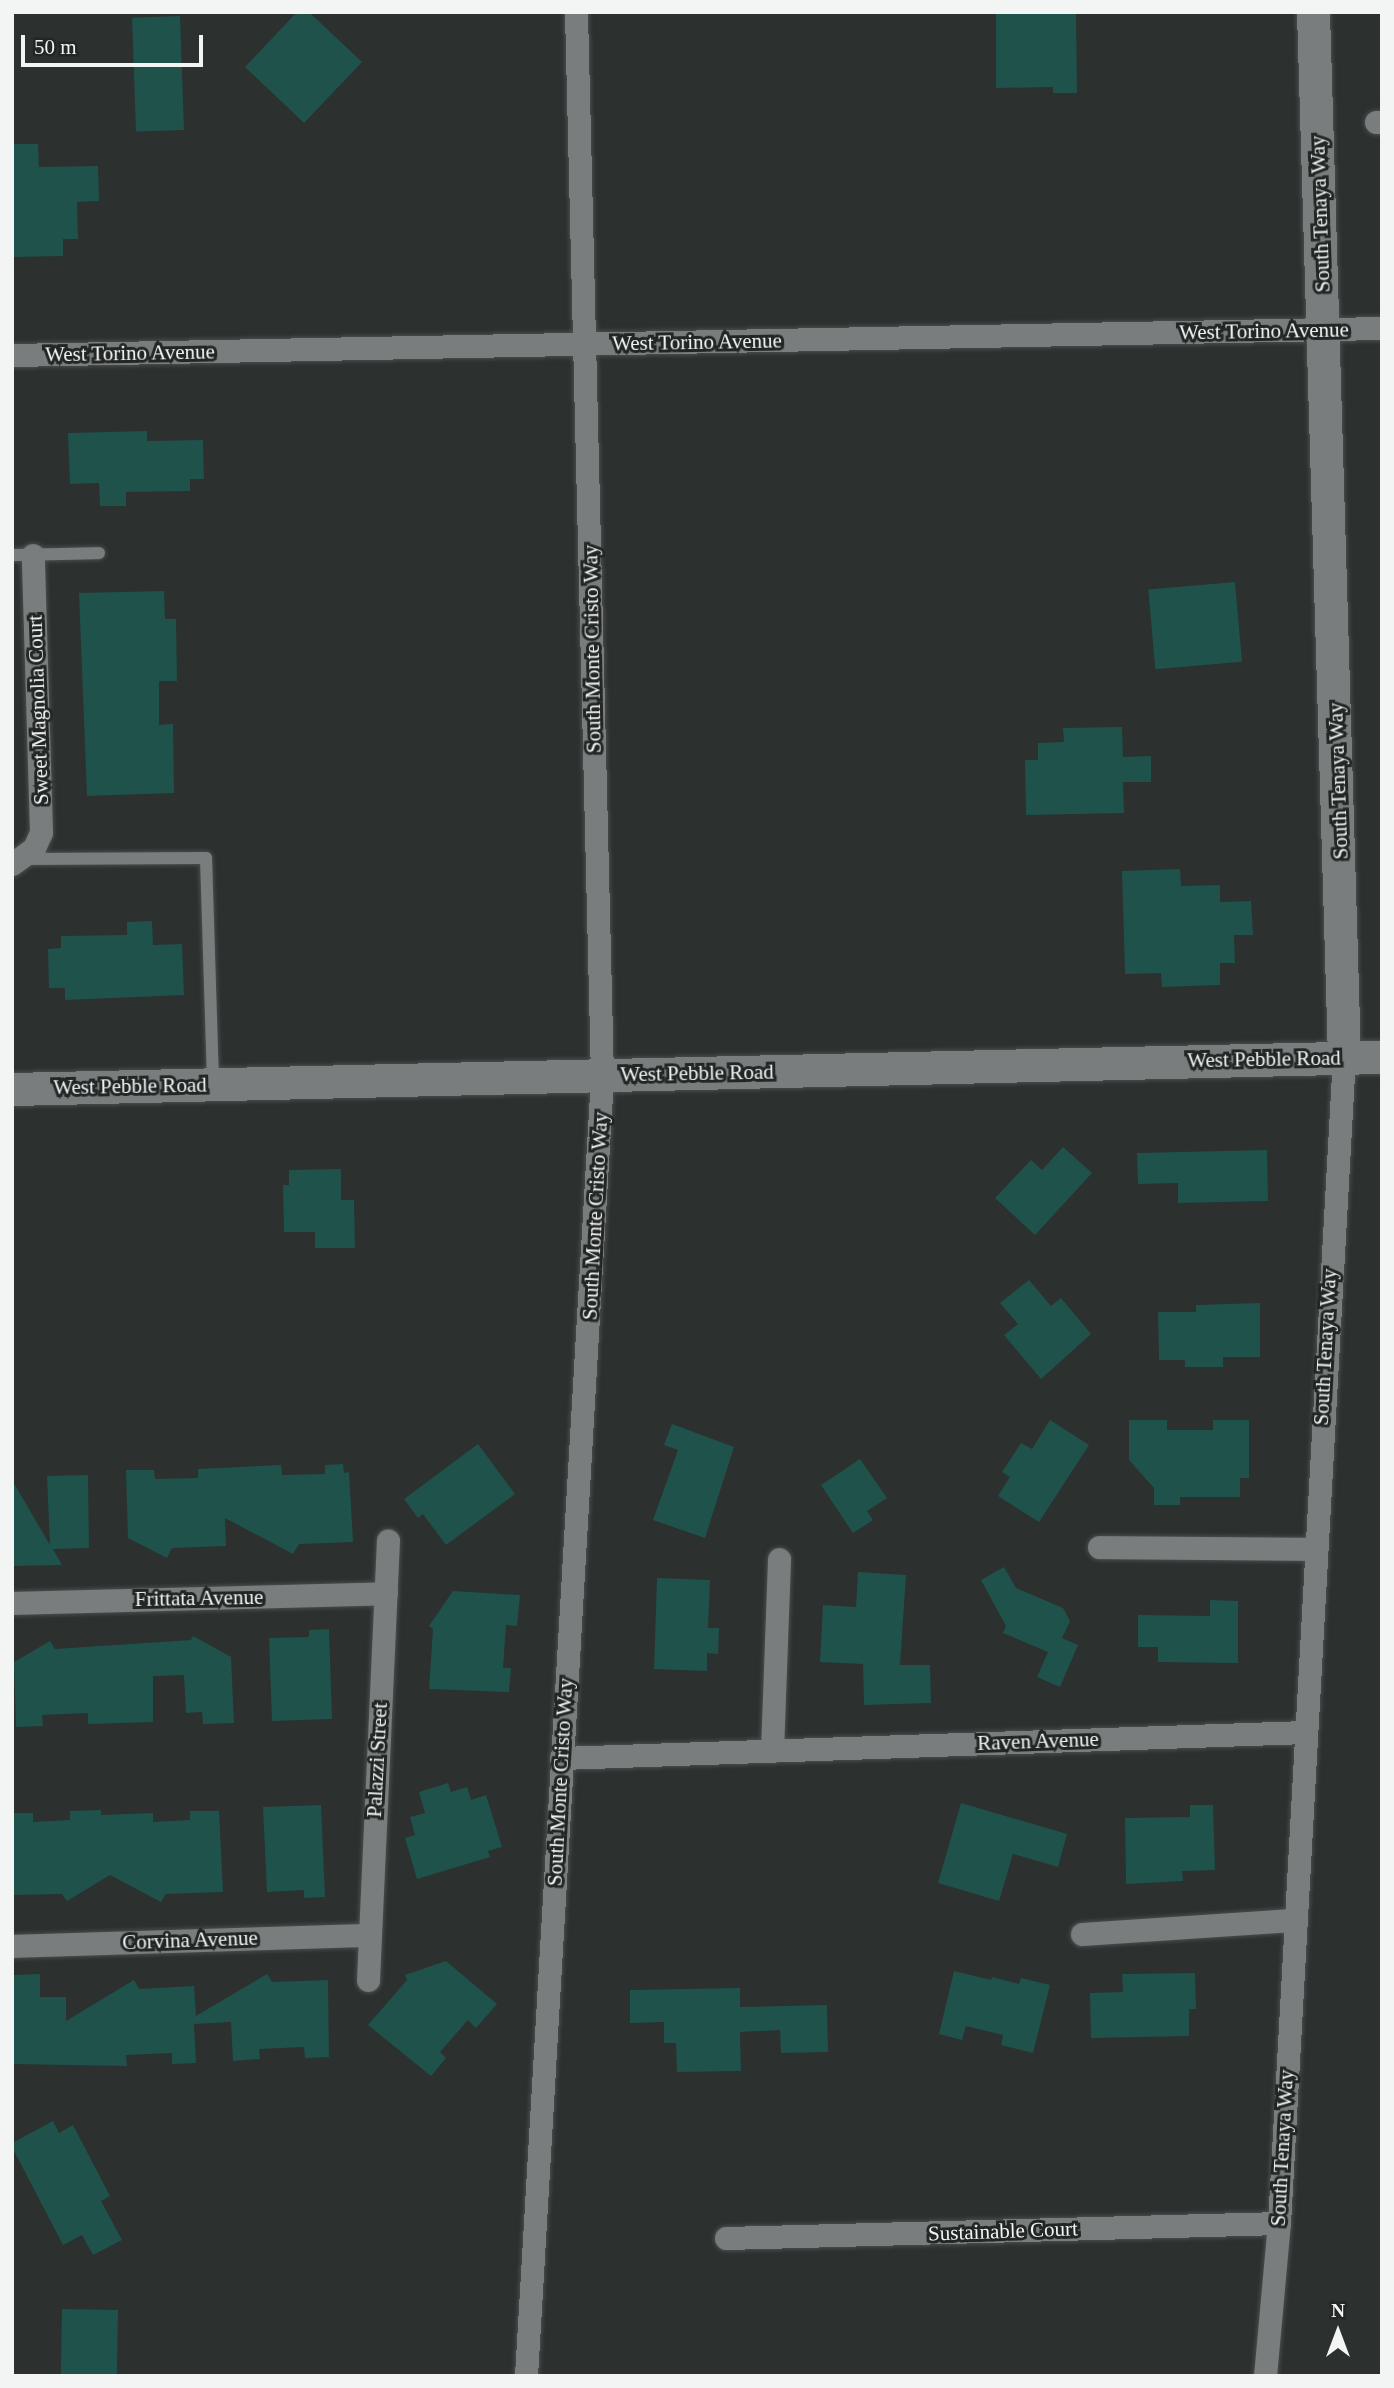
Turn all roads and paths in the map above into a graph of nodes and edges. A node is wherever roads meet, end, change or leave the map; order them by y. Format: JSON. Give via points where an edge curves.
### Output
{"nodes":[{"id":1,"x":576,"y":12,"type":"edge"},
{"id":2,"x":1313,"y":12,"type":"edge"},
{"id":3,"x":1382,"y":328,"type":"edge"},
{"id":4,"x":1325,"y":330,"type":"junction"},
{"id":5,"x":584,"y":344,"type":"junction"},
{"id":6,"x":12,"y":355,"type":"edge"},
{"id":7,"x":99,"y":553,"type":"dead end"},
{"id":8,"x":22,"y":555,"type":"edge"},
{"id":9,"x":18,"y":862,"type":"edge"},
{"id":10,"x":1344,"y":1057,"type":"junction"},
{"id":11,"x":1382,"y":1057,"type":"edge"},
{"id":12,"x":603,"y":1076,"type":"junction"},
{"id":13,"x":213,"y":1084,"type":"junction"},
{"id":14,"x":12,"y":1089,"type":"edge"},
{"id":15,"x":388,"y":1540,"type":"dead end"},
{"id":16,"x":1099,"y":1547,"type":"dead end"},
{"id":17,"x":1314,"y":1549,"type":"junction"},
{"id":18,"x":779,"y":1559,"type":"dead end"},
{"id":19,"x":386,"y":1593,"type":"junction"},
{"id":20,"x":12,"y":1603,"type":"edge"},
{"id":21,"x":1305,"y":1732,"type":"junction"},
{"id":22,"x":772,"y":1751,"type":"junction"},
{"id":23,"x":561,"y":1758,"type":"junction"},
{"id":24,"x":1293,"y":1920,"type":"junction"},
{"id":25,"x":1082,"y":1934,"type":"dead end"},
{"id":26,"x":369,"y":1935,"type":"junction"},
{"id":27,"x":12,"y":1946,"type":"edge"},
{"id":28,"x":368,"y":1980,"type":"dead end"},
{"id":29,"x":1279,"y":2223,"type":"junction"},
{"id":30,"x":726,"y":2238,"type":"dead end"},
{"id":31,"x":526,"y":2376,"type":"edge"},
{"id":32,"x":1265,"y":2376,"type":"edge"}],
"edges":[{"from":1,"to":5,"type":"street","name":"South Monte Cristo Way"},
{"from":2,"to":4,"type":"street","name":"South Tenaya Way"},
{"from":3,"to":4,"type":"street","name":"West Torino Avenue"},
{"from":4,"to":5,"type":"street","name":"West Torino Avenue"},
{"from":4,"to":10,"type":"street","name":"South Tenaya Way"},
{"from":5,"to":6,"type":"street","name":"West Torino Avenue"},
{"from":5,"to":12,"type":"street","name":"South Monte Cristo Way"},
{"from":7,"to":8,"type":"lane"},
{"from":8,"to":9,"type":"street","name":"Sweet Magnolia Court","via":[[41,832]]},
{"from":9,"to":13,"type":"lane","via":[[206,858]]},
{"from":10,"to":11,"type":"street","name":"West Pebble Road"},
{"from":10,"to":12,"type":"street","name":"West Pebble Road"},
{"from":10,"to":17,"type":"street","name":"South Tenaya Way"},
{"from":12,"to":13,"type":"street","name":"West Pebble Road"},
{"from":12,"to":23,"type":"street","name":"South Monte Cristo Way"},
{"from":13,"to":14,"type":"street","name":"West Pebble Road"},
{"from":15,"to":19,"type":"street","name":"Palazzi Street"},
{"from":16,"to":17,"type":"street"},
{"from":17,"to":21,"type":"street","name":"South Tenaya Way"},
{"from":18,"to":22,"type":"street"},
{"from":19,"to":20,"type":"street","name":"Frittata Avenue"},
{"from":19,"to":26,"type":"street","name":"Palazzi Street"},
{"from":21,"to":22,"type":"street","name":"Raven Avenue"},
{"from":21,"to":24,"type":"street","name":"South Tenaya Way"},
{"from":22,"to":23,"type":"street","name":"Raven Avenue"},
{"from":23,"to":31,"type":"street","name":"South Monte Cristo Way"},
{"from":24,"to":25,"type":"street"},
{"from":24,"to":29,"type":"street","name":"South Tenaya Way"},
{"from":26,"to":27,"type":"street","name":"Corvina Avenue"},
{"from":26,"to":28,"type":"street","name":"Palazzi Street"},
{"from":29,"to":30,"type":"street","name":"Sustainable Court"},
{"from":29,"to":32,"type":"street","name":"South Tenaya Way"}]}
